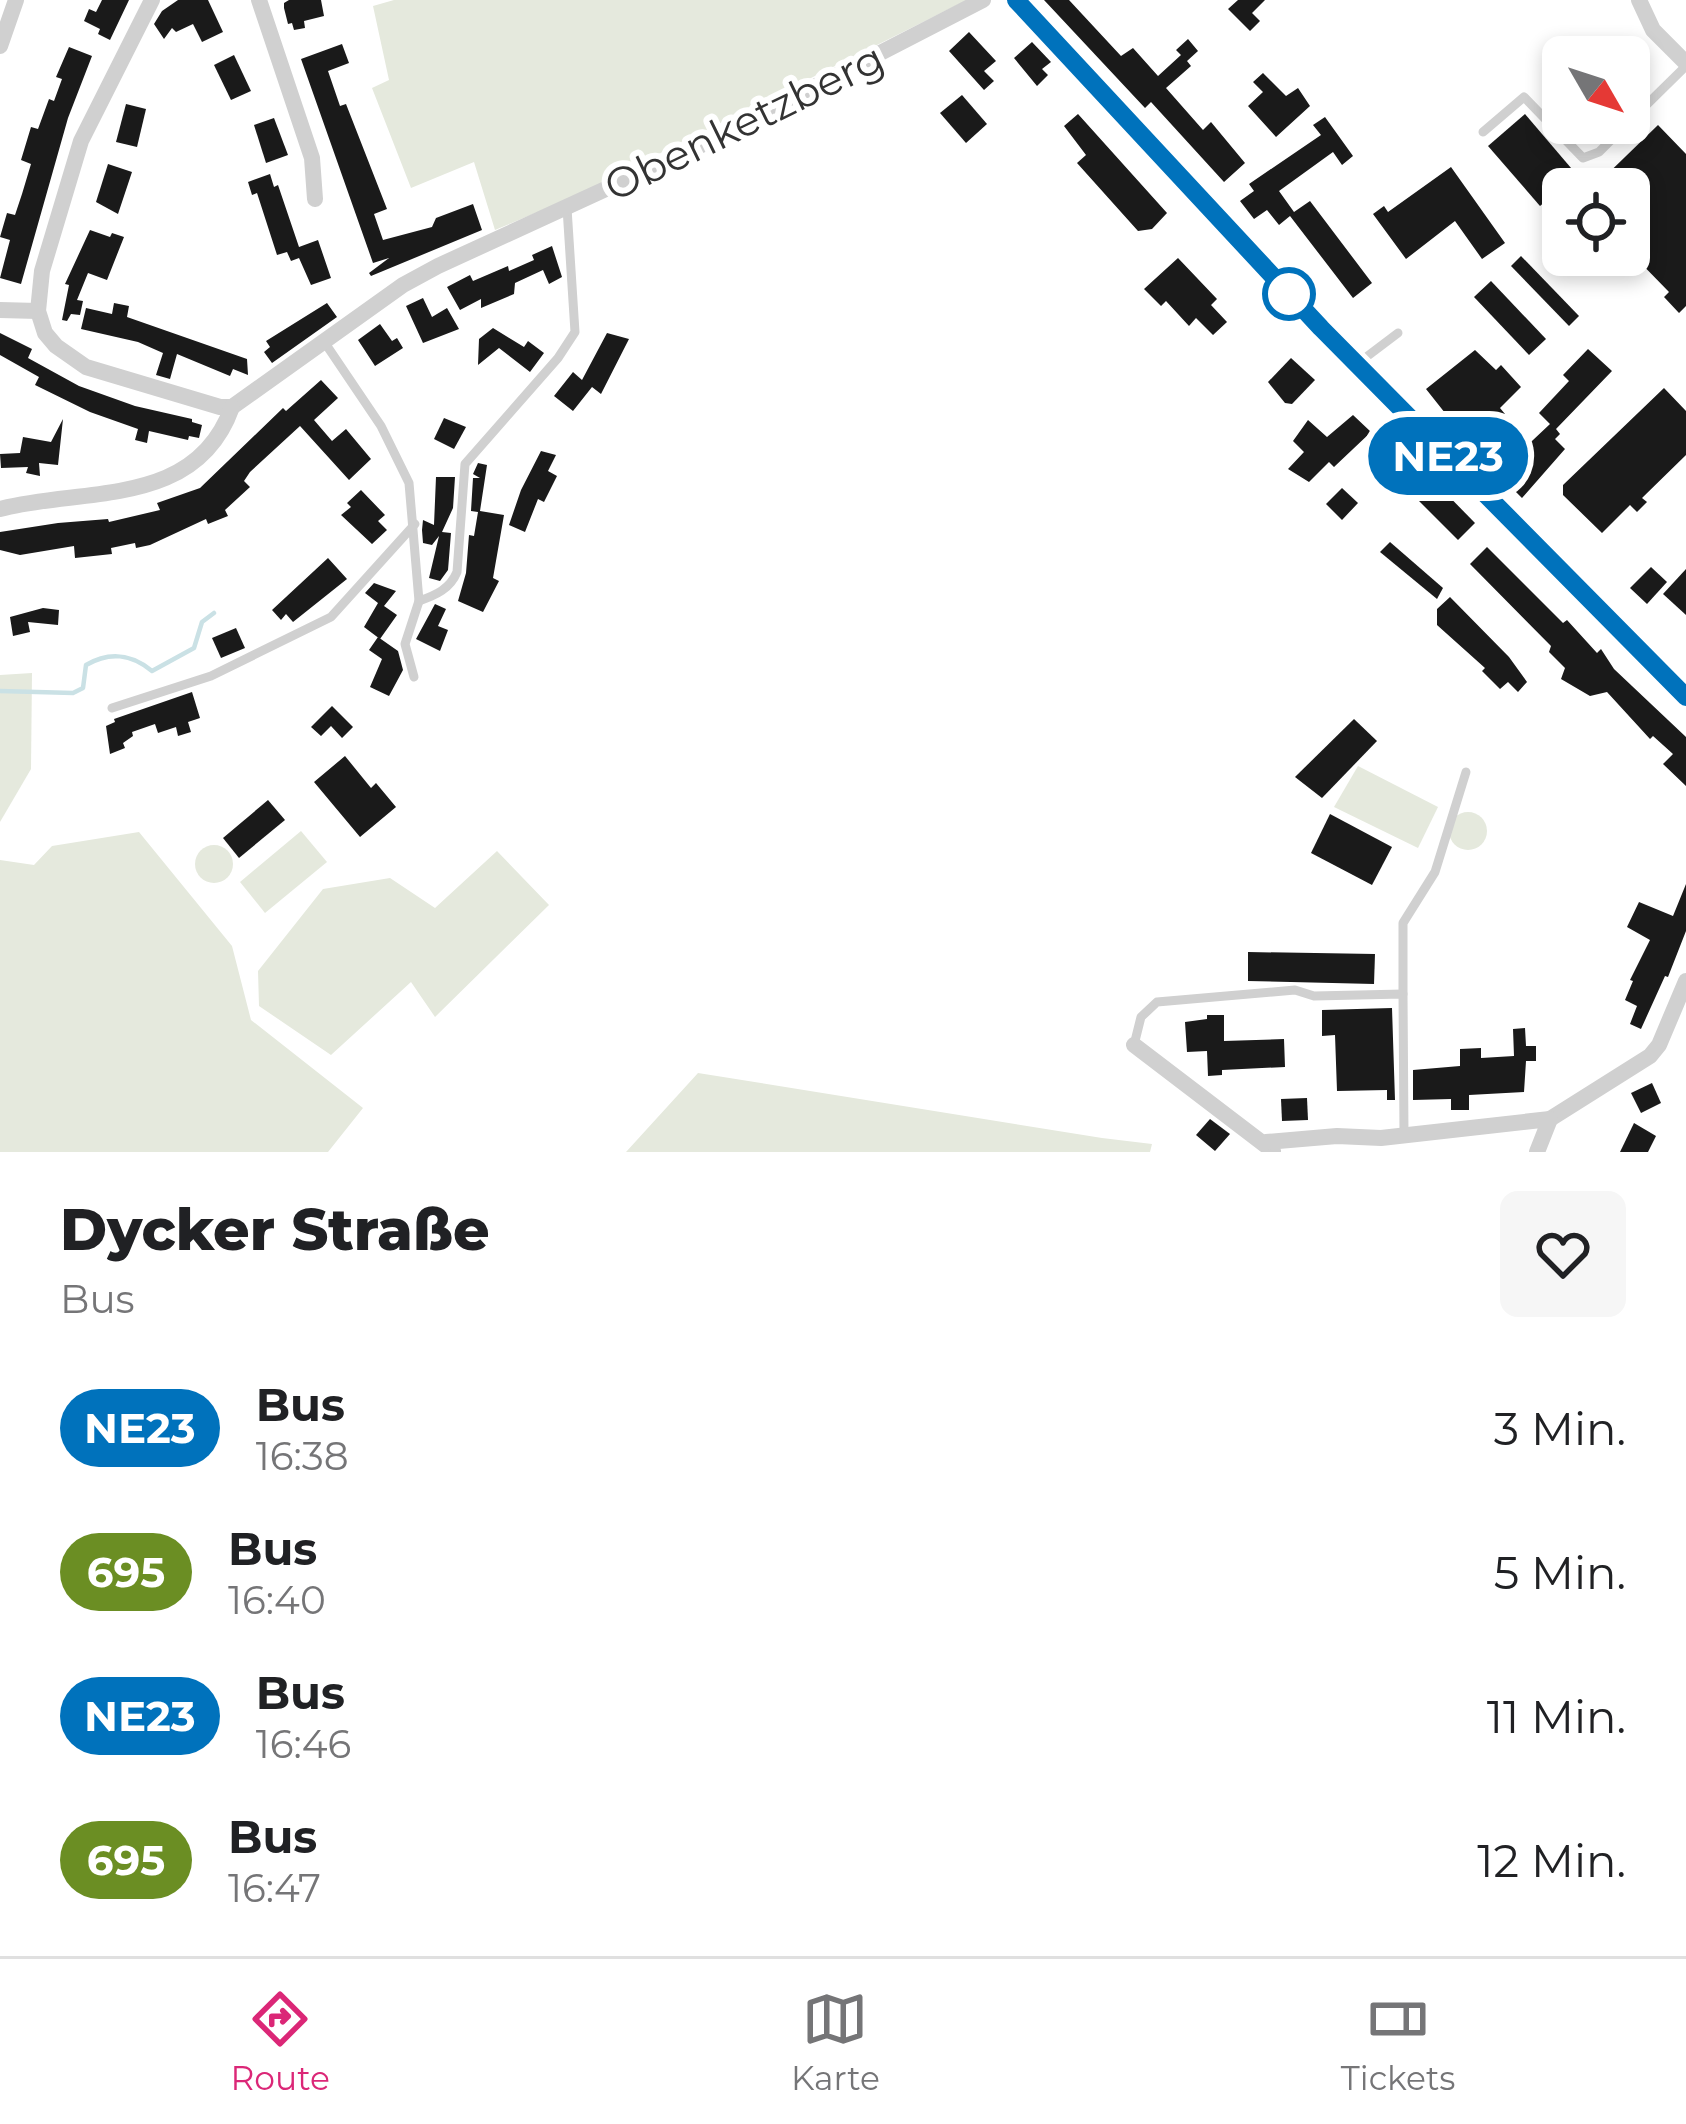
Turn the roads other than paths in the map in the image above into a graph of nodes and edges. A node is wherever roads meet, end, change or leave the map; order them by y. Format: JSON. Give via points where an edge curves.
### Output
{"nodes":[{"id":1,"x":16,"y":0,"type":"edge"},
{"id":2,"x":152,"y":0,"type":"edge"},
{"id":3,"x":259,"y":0,"type":"edge"},
{"id":4,"x":983,"y":0,"type":"edge"},
{"id":5,"x":1016,"y":0,"type":"edge"},
{"id":6,"x":1640,"y":0,"type":"edge"},
{"id":7,"x":0,"y":46,"type":"edge"},
{"id":8,"x":1686,"y":64,"type":"edge"},
{"id":9,"x":1650,"y":100,"type":"edge"},
{"id":10,"x":1542,"y":116,"type":"edge"},
{"id":11,"x":1483,"y":132,"type":"dead end"},
{"id":12,"x":1569,"y":144,"type":"edge"},
{"id":13,"x":1607,"y":144,"type":"edge"},
{"id":14,"x":315,"y":199,"type":"dead end"},
{"id":15,"x":567,"y":208,"type":"junction"},
{"id":16,"x":0,"y":310,"type":"edge"},
{"id":17,"x":38,"y":311,"type":"junction"},
{"id":18,"x":1398,"y":333,"type":"dead end"},
{"id":19,"x":325,"y":343,"type":"junction"},
{"id":20,"x":1357,"y":364,"type":"junction"},
{"id":21,"x":232,"y":407,"type":"junction"},
{"id":22,"x":0,"y":509,"type":"edge"},
{"id":23,"x":415,"y":524,"type":"junction"},
{"id":24,"x":419,"y":601,"type":"junction"},
{"id":25,"x":415,"y":677,"type":"dead end"},
{"id":26,"x":1686,"y":697,"type":"edge"},
{"id":27,"x":112,"y":708,"type":"dead end"},
{"id":28,"x":1466,"y":772,"type":"dead end"},
{"id":29,"x":1686,"y":981,"type":"edge"},
{"id":30,"x":1403,"y":994,"type":"junction"},
{"id":31,"x":1134,"y":1045,"type":"joint"},
{"id":32,"x":1550,"y":1119,"type":"junction"},
{"id":33,"x":1404,"y":1135,"type":"junction"},
{"id":34,"x":1270,"y":1147,"type":"edge"},
{"id":35,"x":1537,"y":1152,"type":"edge"}],
"edges":[{"from":1,"to":7,"type":"street"},
{"from":2,"to":17,"type":"street","via":[[81,141]]},
{"from":3,"to":14,"type":"street","via":[[312,158]]},
{"from":4,"to":15,"type":"street","name":"Obenketzberg"},
{"from":5,"to":20,"type":"street"},
{"from":6,"to":8,"type":"street","via":[[1653,30]]},
{"from":8,"to":9,"type":"lane"},
{"from":10,"to":11,"type":"lane","via":[[1524,97]]},
{"from":12,"to":13,"type":"lane","via":[[1583,158]]},
{"from":15,"to":19,"type":"street","name":"Obenketzberg","via":[[438,266]]},
{"from":15,"to":24,"type":"lane","name":"Obenketzberg","via":[[574,332],[469,457],[457,572],[442,591]]},
{"from":16,"to":17,"type":"street"},
{"from":17,"to":21,"type":"street","via":[[56,346],[86,368]]},
{"from":18,"to":20,"type":"lane"},
{"from":19,"to":21,"type":"street","name":"Obenketzberg"},
{"from":19,"to":23,"type":"lane","via":[[400,464]]},
{"from":20,"to":26,"type":"street"},
{"from":21,"to":22,"type":"street","via":[[219,435],[162,482]]},
{"from":23,"to":24,"type":"lane"},
{"from":23,"to":27,"type":"lane","via":[[331,617],[211,676]]},
{"from":24,"to":25,"type":"lane","via":[[405,644]]},
{"from":28,"to":30,"type":"lane","via":[[1435,872],[1403,922]]},
{"from":29,"to":32,"type":"street","via":[[1650,1056]]},
{"from":30,"to":31,"type":"lane","via":[[1295,990],[1157,1002],[1138,1024]]},
{"from":30,"to":33,"type":"lane"},
{"from":31,"to":34,"type":"street"},
{"from":32,"to":33,"type":"street"},
{"from":32,"to":35,"type":"street"},
{"from":33,"to":34,"type":"street"}]}
